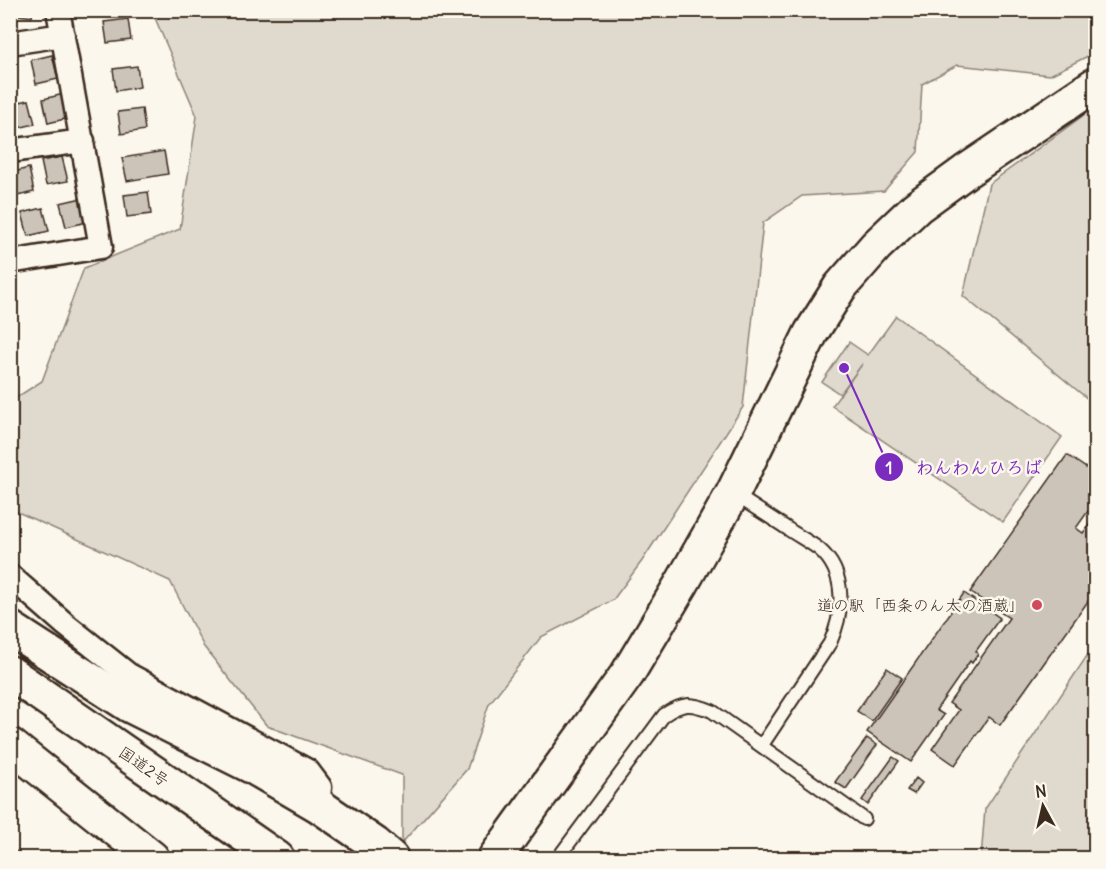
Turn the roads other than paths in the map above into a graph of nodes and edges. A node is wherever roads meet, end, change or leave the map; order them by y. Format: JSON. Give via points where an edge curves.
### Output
{"nodes":[{"id":1,"x":58,"y":10,"type":"edge"},
{"id":2,"x":63,"y":35,"type":"junction"},
{"id":3,"x":10,"y":43,"type":"edge"},
{"id":4,"x":1095,"y":84,"type":"edge"},
{"id":5,"x":83,"y":141,"type":"junction"},
{"id":6,"x":10,"y":151,"type":"edge"},
{"id":7,"x":10,"y":262,"type":"edge"},
{"id":8,"x":733,"y":493,"type":"junction"},
{"id":9,"x":10,"y":576,"type":"edge"},
{"id":10,"x":10,"y":628,"type":"edge"},
{"id":11,"x":10,"y":673,"type":"edge"},
{"id":12,"x":762,"y":745,"type":"junction"},
{"id":13,"x":10,"y":746,"type":"edge"},
{"id":14,"x":318,"y":805,"type":"junction"},
{"id":15,"x":864,"y":819,"type":"dead end"},
{"id":16,"x":152,"y":858,"type":"edge"},
{"id":17,"x":277,"y":858,"type":"edge"},
{"id":18,"x":391,"y":858,"type":"edge"},
{"id":19,"x":495,"y":858,"type":"edge"},
{"id":20,"x":558,"y":858,"type":"edge"}],
"edges":[{"from":1,"to":2,"type":"street"},
{"from":2,"to":3,"type":"street"},
{"from":2,"to":5,"type":"street"},
{"from":4,"to":8,"type":"main road","via":[[917,207],[840,287],[811,333]]},
{"from":5,"to":6,"type":"street"},
{"from":5,"to":7,"type":"street","via":[[101,247]]},
{"from":8,"to":12,"type":"lane","via":[[819,550],[832,564],[839,583],[838,624],[830,643]]},
{"from":8,"to":19,"type":"main road","via":[[628,672]]},
{"from":9,"to":14,"type":"street","via":[[129,675],[308,771],[320,787]]},
{"from":10,"to":14,"type":"main road","via":[[129,705],[253,767]]},
{"from":11,"to":17,"type":"main road","name":"国道2号"},
{"from":12,"to":15,"type":"lane"},
{"from":12,"to":20,"type":"lane","via":[[712,711],[695,705],[678,706],[664,715]]},
{"from":13,"to":16,"type":"main road"},
{"from":14,"to":18,"type":"main road"}]}
